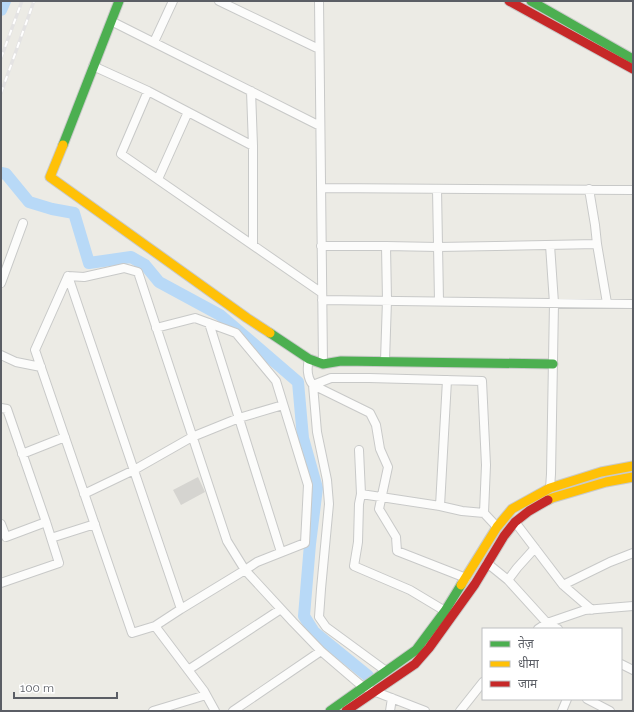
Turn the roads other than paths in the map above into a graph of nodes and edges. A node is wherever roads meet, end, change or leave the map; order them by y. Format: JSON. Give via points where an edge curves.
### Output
{"nodes":[{"id":1,"x":119,"y":1,"type":"edge"},
{"id":2,"x":173,"y":1,"type":"edge"},
{"id":3,"x":219,"y":1,"type":"edge"},
{"id":4,"x":319,"y":1,"type":"edge"},
{"id":5,"x":510,"y":1,"type":"edge"},
{"id":6,"x":531,"y":1,"type":"edge"},
{"id":7,"x":111,"y":20,"type":"junction"},
{"id":8,"x":154,"y":42,"type":"junction"},
{"id":9,"x":319,"y":49,"type":"junction"},
{"id":10,"x":633,"y":59,"type":"edge"},
{"id":11,"x":93,"y":66,"type":"junction"},
{"id":12,"x":633,"y":69,"type":"edge"},
{"id":13,"x":148,"y":91,"type":"junction"},
{"id":14,"x":251,"y":92,"type":"junction"},
{"id":15,"x":188,"y":112,"type":"junction"},
{"id":16,"x":320,"y":126,"type":"junction"},
{"id":17,"x":253,"y":146,"type":"junction"},
{"id":18,"x":158,"y":179,"type":"junction"},
{"id":19,"x":321,"y":188,"type":"junction"},
{"id":20,"x":438,"y":189,"type":"junction"},
{"id":21,"x":589,"y":189,"type":"junction"},
{"id":22,"x":633,"y":190,"type":"edge"},
{"id":23,"x":23,"y":224,"type":"dead end"},
{"id":24,"x":597,"y":244,"type":"junction"},
{"id":25,"x":253,"y":245,"type":"junction"},
{"id":26,"x":550,"y":245,"type":"junction"},
{"id":27,"x":321,"y":246,"type":"junction"},
{"id":28,"x":386,"y":246,"type":"junction"},
{"id":29,"x":438,"y":247,"type":"junction"},
{"id":30,"x":68,"y":276,"type":"junction"},
{"id":31,"x":1,"y":283,"type":"edge"},
{"id":32,"x":322,"y":296,"type":"junction"},
{"id":33,"x":387,"y":300,"type":"junction"},
{"id":34,"x":439,"y":301,"type":"junction"},
{"id":35,"x":554,"y":303,"type":"junction"},
{"id":36,"x":607,"y":303,"type":"junction"},
{"id":37,"x":633,"y":304,"type":"edge"},
{"id":38,"x":208,"y":323,"type":"junction"},
{"id":39,"x":156,"y":328,"type":"junction"},
{"id":40,"x":1,"y":355,"type":"edge"},
{"id":41,"x":309,"y":359,"type":"junction"},
{"id":42,"x":385,"y":361,"type":"junction"},
{"id":43,"x":322,"y":364,"type":"junction"},
{"id":44,"x":553,"y":364,"type":"junction"},
{"id":45,"x":41,"y":367,"type":"junction"},
{"id":46,"x":447,"y":380,"type":"junction"},
{"id":47,"x":313,"y":385,"type":"junction"},
{"id":48,"x":283,"y":405,"type":"junction"},
{"id":49,"x":1,"y":408,"type":"edge"},
{"id":50,"x":239,"y":418,"type":"junction"},
{"id":51,"x":65,"y":437,"type":"junction"},
{"id":52,"x":192,"y":437,"type":"junction"},
{"id":53,"x":359,"y":450,"type":"dead end"},
{"id":54,"x":22,"y":454,"type":"junction"},
{"id":55,"x":633,"y":466,"type":"edge"},
{"id":56,"x":134,"y":470,"type":"junction"},
{"id":57,"x":633,"y":477,"type":"edge"},
{"id":58,"x":550,"y":488,"type":"junction"},
{"id":59,"x":84,"y":494,"type":"junction"},
{"id":60,"x":361,"y":494,"type":"junction"},
{"id":61,"x":381,"y":497,"type":"junction"},
{"id":62,"x":552,"y":498,"type":"junction"},
{"id":63,"x":440,"y":506,"type":"junction"},
{"id":64,"x":484,"y":513,"type":"junction"},
{"id":65,"x":46,"y":522,"type":"junction"},
{"id":66,"x":515,"y":522,"type":"junction"},
{"id":67,"x":1,"y":524,"type":"edge"},
{"id":68,"x":95,"y":524,"type":"junction"},
{"id":69,"x":497,"y":527,"type":"junction"},
{"id":70,"x":3,"y":538,"type":"edge"},
{"id":71,"x":51,"y":538,"type":"junction"},
{"id":72,"x":535,"y":548,"type":"junction"},
{"id":73,"x":281,"y":552,"type":"junction"},
{"id":74,"x":633,"y":553,"type":"edge"},
{"id":75,"x":487,"y":563,"type":"junction"},
{"id":76,"x":245,"y":570,"type":"junction"},
{"id":77,"x":466,"y":578,"type":"junction"},
{"id":78,"x":508,"y":580,"type":"junction"},
{"id":79,"x":1,"y":583,"type":"edge"},
{"id":80,"x":562,"y":585,"type":"junction"},
{"id":81,"x":633,"y":606,"type":"edge"},
{"id":82,"x":181,"y":609,"type":"junction"},
{"id":83,"x":281,"y":609,"type":"junction"},
{"id":84,"x":445,"y":610,"type":"junction"},
{"id":85,"x":592,"y":610,"type":"junction"},
{"id":86,"x":547,"y":623,"type":"junction"},
{"id":87,"x":155,"y":626,"type":"junction"},
{"id":88,"x":540,"y":628,"type":"edge"},
{"id":89,"x":556,"y":628,"type":"edge"},
{"id":90,"x":322,"y":651,"type":"junction"},
{"id":91,"x":622,"y":664,"type":"edge"},
{"id":92,"x":188,"y":670,"type":"junction"},
{"id":93,"x":633,"y":670,"type":"edge"},
{"id":94,"x":386,"y":671,"type":"junction"},
{"id":95,"x":482,"y":683,"type":"edge"},
{"id":96,"x":363,"y":687,"type":"junction"},
{"id":97,"x":374,"y":692,"type":"junction"},
{"id":98,"x":206,"y":695,"type":"junction"},
{"id":99,"x":392,"y":698,"type":"junction"},
{"id":100,"x":567,"y":700,"type":"edge"},
{"id":101,"x":588,"y":700,"type":"edge"},
{"id":102,"x":599,"y":708,"type":"edge"},
{"id":103,"x":153,"y":711,"type":"edge"},
{"id":104,"x":215,"y":711,"type":"edge"},
{"id":105,"x":233,"y":711,"type":"edge"},
{"id":106,"x":330,"y":711,"type":"edge"},
{"id":107,"x":346,"y":711,"type":"edge"},
{"id":108,"x":390,"y":711,"type":"edge"},
{"id":109,"x":425,"y":711,"type":"edge"},
{"id":110,"x":460,"y":711,"type":"edge"},
{"id":111,"x":562,"y":711,"type":"edge"},
{"id":112,"x":610,"y":711,"type":"edge"}],
"edges":[{"from":1,"to":7,"type":"street"},
{"from":2,"to":8,"type":"street"},
{"from":3,"to":9,"type":"street"},
{"from":4,"to":9,"type":"street"},
{"from":5,"to":12,"type":"street"},
{"from":6,"to":10,"type":"street"},
{"from":7,"to":8,"type":"street"},
{"from":7,"to":11,"type":"street"},
{"from":8,"to":14,"type":"street"},
{"from":9,"to":16,"type":"street"},
{"from":11,"to":13,"type":"street"},
{"from":11,"to":41,"type":"street","via":[[50,176],[247,318]]},
{"from":13,"to":15,"type":"street"},
{"from":13,"to":18,"type":"street","via":[[121,154]]},
{"from":14,"to":16,"type":"street"},
{"from":14,"to":17,"type":"street"},
{"from":15,"to":17,"type":"street"},
{"from":15,"to":18,"type":"street"},
{"from":16,"to":19,"type":"street"},
{"from":17,"to":25,"type":"street"},
{"from":18,"to":25,"type":"street"},
{"from":19,"to":20,"type":"street"},
{"from":19,"to":27,"type":"street"},
{"from":20,"to":21,"type":"street"},
{"from":20,"to":29,"type":"street"},
{"from":21,"to":22,"type":"street"},
{"from":21,"to":24,"type":"street"},
{"from":23,"to":31,"type":"street"},
{"from":24,"to":26,"type":"street"},
{"from":24,"to":36,"type":"street"},
{"from":25,"to":32,"type":"street"},
{"from":26,"to":29,"type":"street"},
{"from":26,"to":35,"type":"street"},
{"from":27,"to":28,"type":"street"},
{"from":27,"to":32,"type":"street"},
{"from":28,"to":29,"type":"street"},
{"from":28,"to":33,"type":"street"},
{"from":29,"to":34,"type":"street"},
{"from":30,"to":39,"type":"street","via":[[84,277],[124,268],[138,272]]},
{"from":30,"to":45,"type":"street","via":[[35,350]]},
{"from":30,"to":56,"type":"street"},
{"from":32,"to":33,"type":"street"},
{"from":32,"to":43,"type":"street"},
{"from":33,"to":34,"type":"street"},
{"from":33,"to":42,"type":"street"},
{"from":34,"to":35,"type":"street"},
{"from":35,"to":36,"type":"street"},
{"from":35,"to":44,"type":"street"},
{"from":36,"to":37,"type":"street"},
{"from":38,"to":39,"type":"street","via":[[195,318]]},
{"from":38,"to":48,"type":"street","via":[[236,333],[276,381]]},
{"from":38,"to":50,"type":"street"},
{"from":39,"to":52,"type":"street"},
{"from":40,"to":45,"type":"street","via":[[16,362]]},
{"from":41,"to":43,"type":"street"},
{"from":41,"to":47,"type":"street","via":[[309,380]]},
{"from":42,"to":43,"type":"street","via":[[341,361]]},
{"from":42,"to":44,"type":"street"},
{"from":44,"to":58,"type":"street"},
{"from":45,"to":51,"type":"street"},
{"from":46,"to":47,"type":"street","via":[[331,378]]},
{"from":46,"to":63,"type":"street"},
{"from":46,"to":64,"type":"street","via":[[482,381],[486,465]]},
{"from":47,"to":61,"type":"street","via":[[370,413],[376,425],[380,449],[388,466]]},
{"from":47,"to":94,"type":"street","via":[[317,432],[329,504],[319,617],[326,627]]},
{"from":48,"to":50,"type":"street"},
{"from":48,"to":73,"type":"street","via":[[308,485],[305,543]]},
{"from":49,"to":54,"type":"street","via":[[7,409]]},
{"from":50,"to":52,"type":"street"},
{"from":50,"to":73,"type":"street"},
{"from":51,"to":54,"type":"street"},
{"from":51,"to":59,"type":"street"},
{"from":52,"to":56,"type":"street"},
{"from":52,"to":76,"type":"street","via":[[227,541]]},
{"from":53,"to":60,"type":"street"},
{"from":54,"to":65,"type":"street"},
{"from":55,"to":58,"type":"street","via":[[601,472]]},
{"from":56,"to":59,"type":"street"},
{"from":56,"to":82,"type":"street"},
{"from":57,"to":62,"type":"street"},
{"from":58,"to":62,"type":"street"},
{"from":58,"to":69,"type":"street","via":[[512,509]]},
{"from":59,"to":68,"type":"street"},
{"from":60,"to":61,"type":"street"},
{"from":60,"to":84,"type":"street","via":[[354,566],[410,590]]},
{"from":61,"to":63,"type":"street"},
{"from":61,"to":77,"type":"street","via":[[379,509],[396,537],[397,551]]},
{"from":62,"to":66,"type":"street"},
{"from":63,"to":64,"type":"street"},
{"from":64,"to":69,"type":"street"},
{"from":65,"to":70,"type":"street"},
{"from":65,"to":71,"type":"street"},
{"from":66,"to":72,"type":"street"},
{"from":66,"to":75,"type":"street"},
{"from":67,"to":70,"type":"street"},
{"from":68,"to":71,"type":"street"},
{"from":68,"to":87,"type":"street","via":[[132,633]]},
{"from":69,"to":77,"type":"street"},
{"from":71,"to":79,"type":"street","via":[[59,563]]},
{"from":72,"to":78,"type":"street"},
{"from":72,"to":80,"type":"street"},
{"from":73,"to":76,"type":"street"},
{"from":74,"to":80,"type":"street"},
{"from":75,"to":78,"type":"street"},
{"from":75,"to":97,"type":"street","via":[[429,648],[414,664]]},
{"from":76,"to":82,"type":"street"},
{"from":76,"to":83,"type":"street"},
{"from":77,"to":84,"type":"street"},
{"from":78,"to":86,"type":"street"},
{"from":80,"to":85,"type":"street"},
{"from":81,"to":85,"type":"street"},
{"from":82,"to":87,"type":"street"},
{"from":83,"to":90,"type":"street"},
{"from":83,"to":92,"type":"street"},
{"from":84,"to":94,"type":"street","via":[[416,650]]},
{"from":85,"to":86,"type":"street","via":[[584,610]]},
{"from":86,"to":88,"type":"street"},
{"from":86,"to":89,"type":"street"},
{"from":87,"to":92,"type":"street"},
{"from":90,"to":96,"type":"street"},
{"from":90,"to":105,"type":"street"},
{"from":91,"to":93,"type":"street"},
{"from":92,"to":98,"type":"street"},
{"from":94,"to":96,"type":"street"},
{"from":95,"to":110,"type":"street"},
{"from":96,"to":97,"type":"street"},
{"from":96,"to":106,"type":"street"},
{"from":97,"to":99,"type":"street"},
{"from":97,"to":107,"type":"street"},
{"from":98,"to":103,"type":"street"},
{"from":98,"to":104,"type":"street"},
{"from":99,"to":108,"type":"street"},
{"from":99,"to":109,"type":"street"},
{"from":100,"to":111,"type":"street"},
{"from":101,"to":102,"type":"street"},
{"from":102,"to":112,"type":"street"}]}
